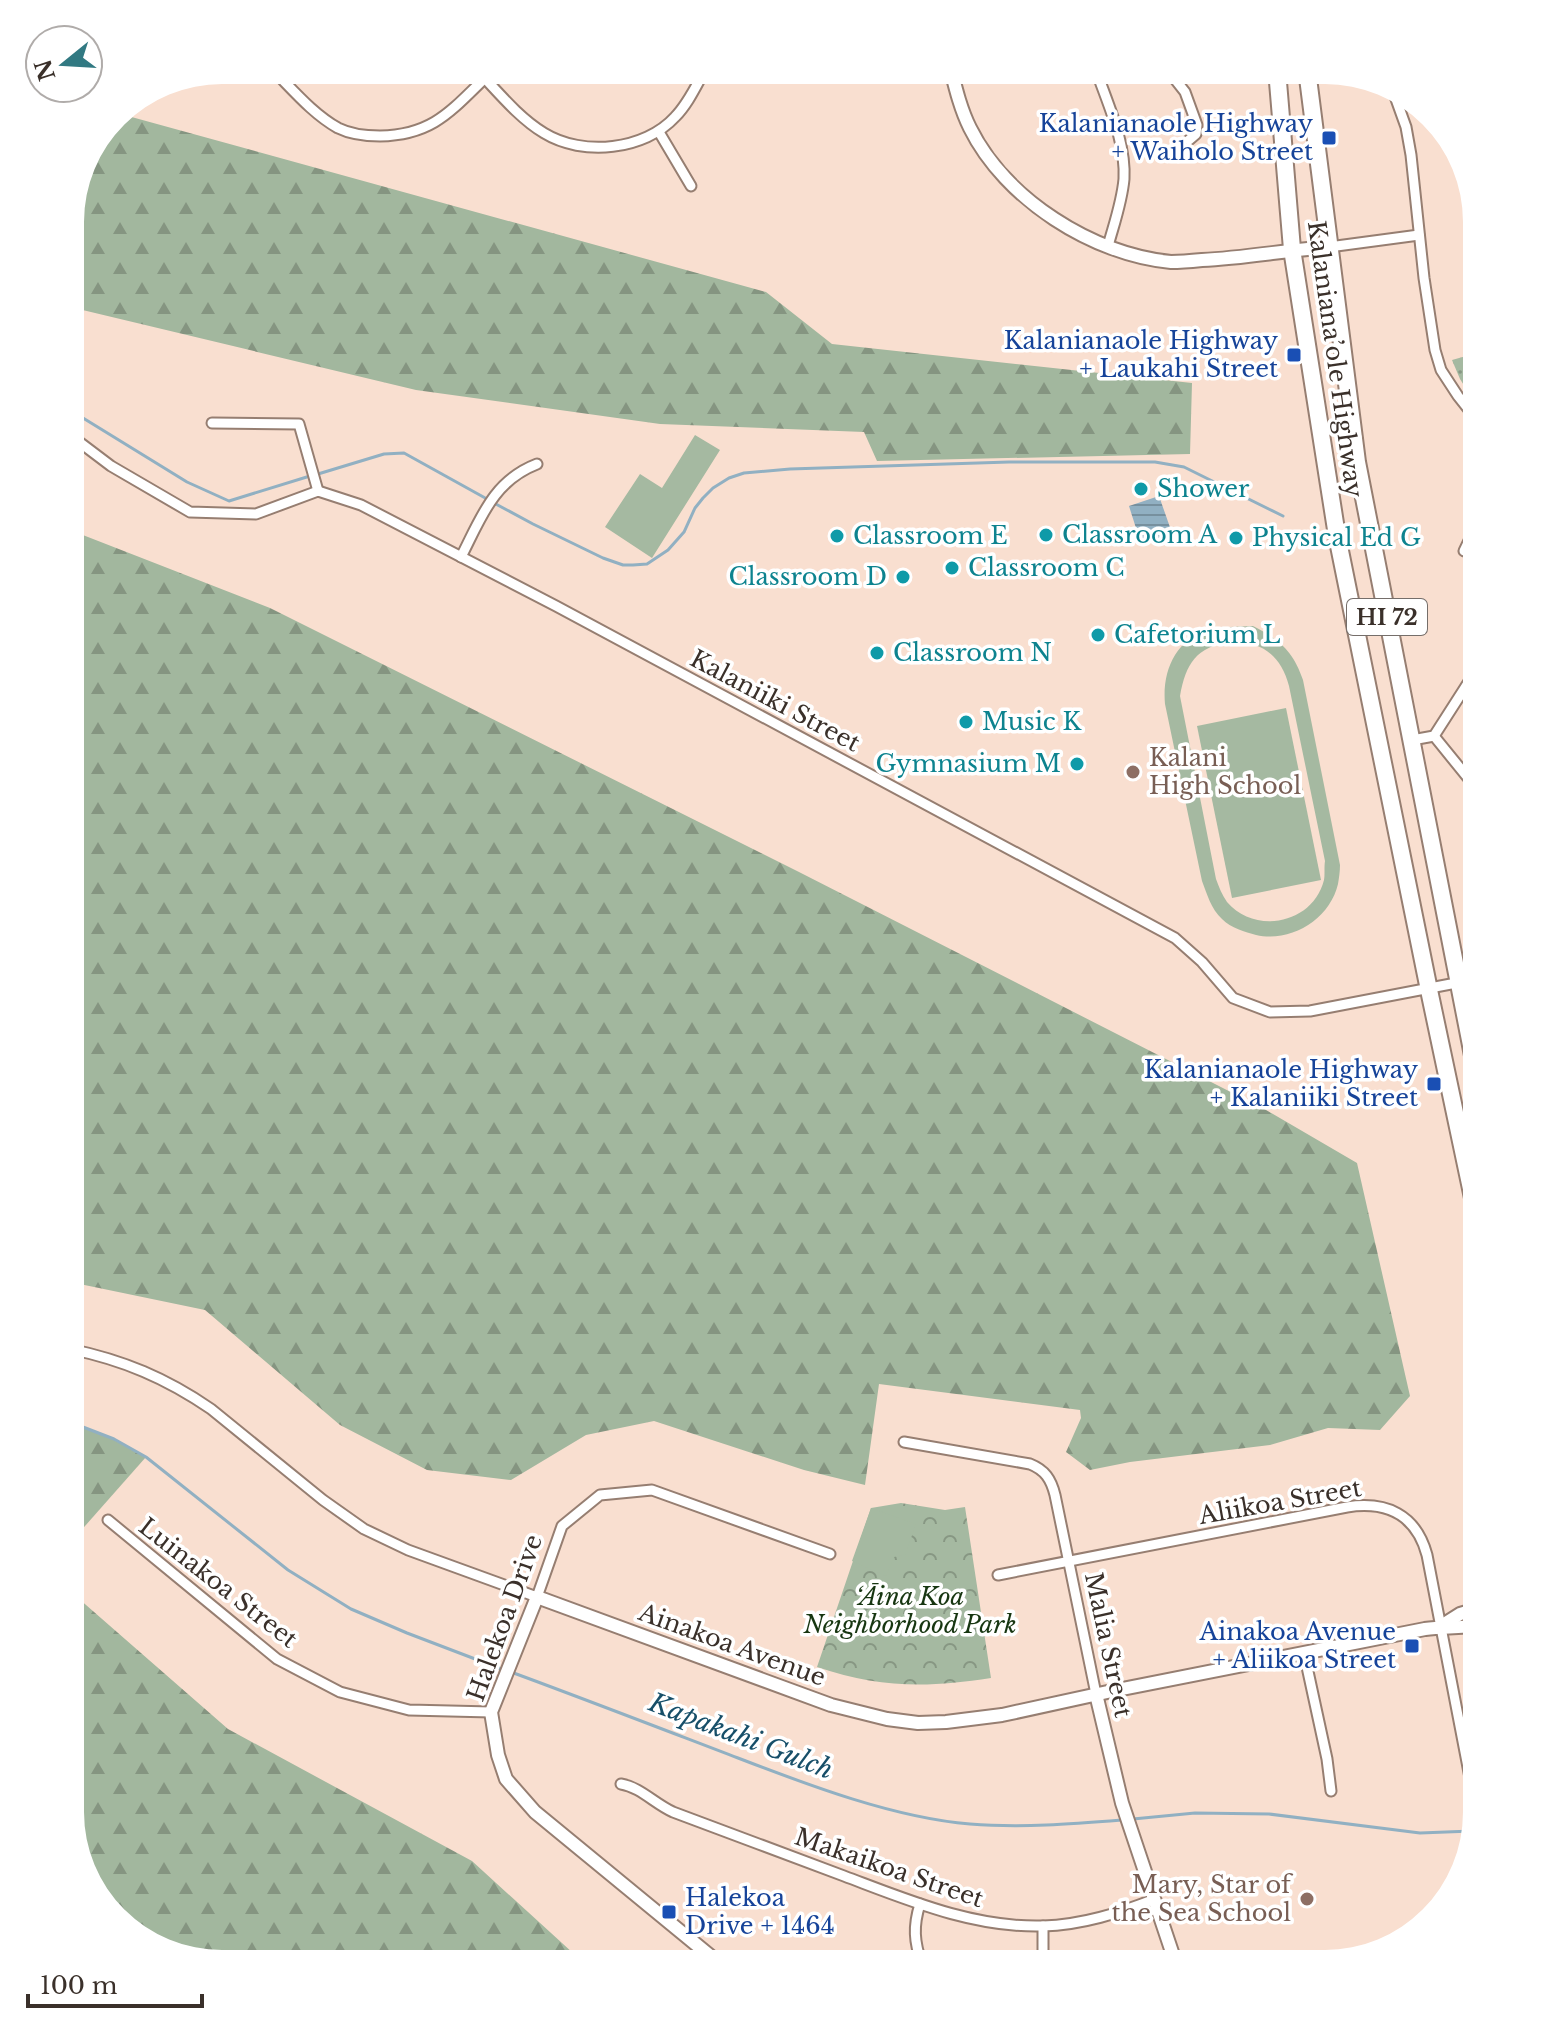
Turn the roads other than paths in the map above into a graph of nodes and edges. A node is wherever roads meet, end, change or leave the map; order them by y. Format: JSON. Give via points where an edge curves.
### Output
{"nodes":[{"id":1,"x":287,"y":84,"type":"edge"},
{"id":2,"x":473,"y":84,"type":"edge"},
{"id":3,"x":491,"y":84,"type":"edge"},
{"id":4,"x":696,"y":84,"type":"edge"},
{"id":5,"x":955,"y":84,"type":"edge"},
{"id":6,"x":1101,"y":84,"type":"edge"},
{"id":7,"x":1179,"y":84,"type":"edge"},
{"id":8,"x":1278,"y":84,"type":"edge"},
{"id":9,"x":1309,"y":84,"type":"edge"},
{"id":10,"x":1398,"y":105,"type":"edge"},
{"id":11,"x":659,"y":132,"type":"junction"},
{"id":12,"x":1189,"y":140,"type":"dead end"},
{"id":13,"x":691,"y":186,"type":"dead end"},
{"id":14,"x":1419,"y":235,"type":"junction"},
{"id":15,"x":1108,"y":246,"type":"junction"},
{"id":16,"x":1329,"y":247,"type":"junction"},
{"id":17,"x":1292,"y":249,"type":"junction"},
{"id":18,"x":1463,"y":402,"type":"edge"},
{"id":19,"x":212,"y":423,"type":"dead end"},
{"id":20,"x":84,"y":446,"type":"edge"},
{"id":21,"x":537,"y":464,"type":"dead end"},
{"id":22,"x":318,"y":491,"type":"junction"},
{"id":23,"x":461,"y":557,"type":"junction"},
{"id":24,"x":1463,"y":691,"type":"edge"},
{"id":25,"x":1434,"y":736,"type":"junction"},
{"id":26,"x":1412,"y":740,"type":"junction"},
{"id":27,"x":1463,"y":772,"type":"edge"},
{"id":28,"x":1463,"y":983,"type":"edge"},
{"id":29,"x":1458,"y":984,"type":"junction"},
{"id":30,"x":1429,"y":990,"type":"junction"},
{"id":31,"x":1463,"y":1008,"type":"edge"},
{"id":32,"x":1463,"y":1151,"type":"edge"},
{"id":33,"x":84,"y":1353,"type":"edge"},
{"id":34,"x":904,"y":1442,"type":"dead end"},
{"id":35,"x":108,"y":1520,"type":"dead end"},
{"id":36,"x":830,"y":1554,"type":"dead end"},
{"id":37,"x":1069,"y":1562,"type":"junction"},
{"id":38,"x":998,"y":1575,"type":"dead end"},
{"id":39,"x":537,"y":1597,"type":"junction"},
{"id":40,"x":1463,"y":1613,"type":"edge"},
{"id":41,"x":1441,"y":1626,"type":"junction"},
{"id":42,"x":1463,"y":1628,"type":"edge"},
{"id":43,"x":1304,"y":1653,"type":"junction"},
{"id":44,"x":1096,"y":1694,"type":"junction"},
{"id":45,"x":491,"y":1712,"type":"junction"},
{"id":46,"x":1463,"y":1741,"type":"edge"},
{"id":47,"x":621,"y":1784,"type":"dead end"},
{"id":48,"x":1331,"y":1791,"type":"dead end"},
{"id":49,"x":1155,"y":1899,"type":"junction"},
{"id":50,"x":920,"y":1904,"type":"junction"},
{"id":51,"x":1043,"y":1926,"type":"junction"},
{"id":52,"x":703,"y":1950,"type":"edge"},
{"id":53,"x":918,"y":1950,"type":"edge"},
{"id":54,"x":1043,"y":1950,"type":"edge"},
{"id":55,"x":1171,"y":1950,"type":"edge"}],
"edges":[{"from":1,"to":2,"type":"street","via":[[339,129],[365,136],[400,135],[431,126]]},
{"from":3,"to":11,"type":"street","via":[[536,128],[558,140],[600,147]]},
{"from":4,"to":11,"type":"street"},
{"from":5,"to":15,"type":"street","via":[[970,129],[1013,186],[1075,231]]},
{"from":6,"to":15,"type":"street","via":[[1123,157],[1122,192]]},
{"from":7,"to":12,"type":"street","via":[[1197,125]]},
{"from":8,"to":17,"type":"highway","name":"Kalaniana’ole Highway","number":"HI 72"},
{"from":9,"to":16,"type":"highway","name":"Kalaniana’ole Highway","number":"HI 72"},
{"from":10,"to":14,"type":"street","via":[[1406,127]]},
{"from":11,"to":13,"type":"street"},
{"from":14,"to":16,"type":"street"},
{"from":14,"to":18,"type":"street","via":[[1441,370]]},
{"from":15,"to":17,"type":"street","via":[[1172,262]]},
{"from":16,"to":17,"type":"street"},
{"from":16,"to":26,"type":"highway","name":"Kalaniana’ole Highway","number":"HI 72","via":[[1357,462]]},
{"from":17,"to":30,"type":"highway","name":"Kalaniana’ole Highway","number":"HI 72","via":[[1337,536]]},
{"from":19,"to":22,"type":"street","via":[[299,424]]},
{"from":20,"to":22,"type":"street","via":[[190,512],[256,514]]},
{"from":21,"to":23,"type":"street","via":[[500,486]]},
{"from":22,"to":23,"type":"street","name":"Kalaniiki Street","via":[[361,505]]},
{"from":23,"to":30,"type":"street","name":"Kalaniiki Street","via":[[1175,938],[1233,998],[1270,1012],[1297,1012]]},
{"from":24,"to":25,"type":"street"},
{"from":25,"to":26,"type":"street"},
{"from":25,"to":27,"type":"street"},
{"from":26,"to":29,"type":"highway","name":"Kalaniana’ole Highway","number":"HI 72"},
{"from":28,"to":29,"type":"street","name":"Kalaniiki Street"},
{"from":29,"to":30,"type":"street","name":"Kalaniiki Street"},
{"from":29,"to":31,"type":"highway","name":"Kalaniana’ole Highway","number":"HI 72"},
{"from":30,"to":32,"type":"highway","name":"Kalaniana’ole Highway","number":"HI 72"},
{"from":33,"to":39,"type":"street","name":"Ainakoa Avenue","via":[[125,1363],[193,1396],[364,1529]]},
{"from":34,"to":37,"type":"street","name":"Malia Street","via":[[1043,1470],[1055,1495]]},
{"from":35,"to":45,"type":"street","name":"Luinakoa Street","via":[[277,1659],[340,1692],[409,1710]]},
{"from":36,"to":39,"type":"street","name":"Halekoa Drive","via":[[652,1490],[600,1495],[562,1526]]},
{"from":37,"to":38,"type":"street","name":"Aliikoa Street"},
{"from":37,"to":41,"type":"street","name":"Aliikoa Street","via":[[1347,1507],[1378,1506],[1403,1516],[1420,1536]]},
{"from":37,"to":44,"type":"street","name":"Malia Street"},
{"from":39,"to":44,"type":"street","name":"Ainakoa Avenue","via":[[831,1705],[887,1719],[972,1720]]},
{"from":39,"to":45,"type":"street","name":"Halekoa Drive"},
{"from":40,"to":41,"type":"street","name":"Ainakoa Avenue"},
{"from":41,"to":42,"type":"street","name":"Ainakoa Avenue"},
{"from":41,"to":43,"type":"street","name":"Ainakoa Avenue"},
{"from":41,"to":46,"type":"street","name":"Aliikoa Street"},
{"from":43,"to":44,"type":"street","name":"Ainakoa Avenue"},
{"from":43,"to":48,"type":"street"},
{"from":44,"to":49,"type":"street","name":"Malia Street","via":[[1122,1803]]},
{"from":45,"to":52,"type":"street","name":"Halekoa Drive","via":[[506,1779],[535,1812]]},
{"from":47,"to":50,"type":"street","name":"Makaikoa Street","via":[[673,1812]]},
{"from":49,"to":51,"type":"street","name":"Makaikoa Street","via":[[1094,1920]]},
{"from":49,"to":55,"type":"street","name":"Malia Street"},
{"from":50,"to":51,"type":"street","name":"Makaikoa Street","via":[[985,1922]]},
{"from":50,"to":53,"type":"street","via":[[914,1928]]},
{"from":51,"to":54,"type":"street"}]}
